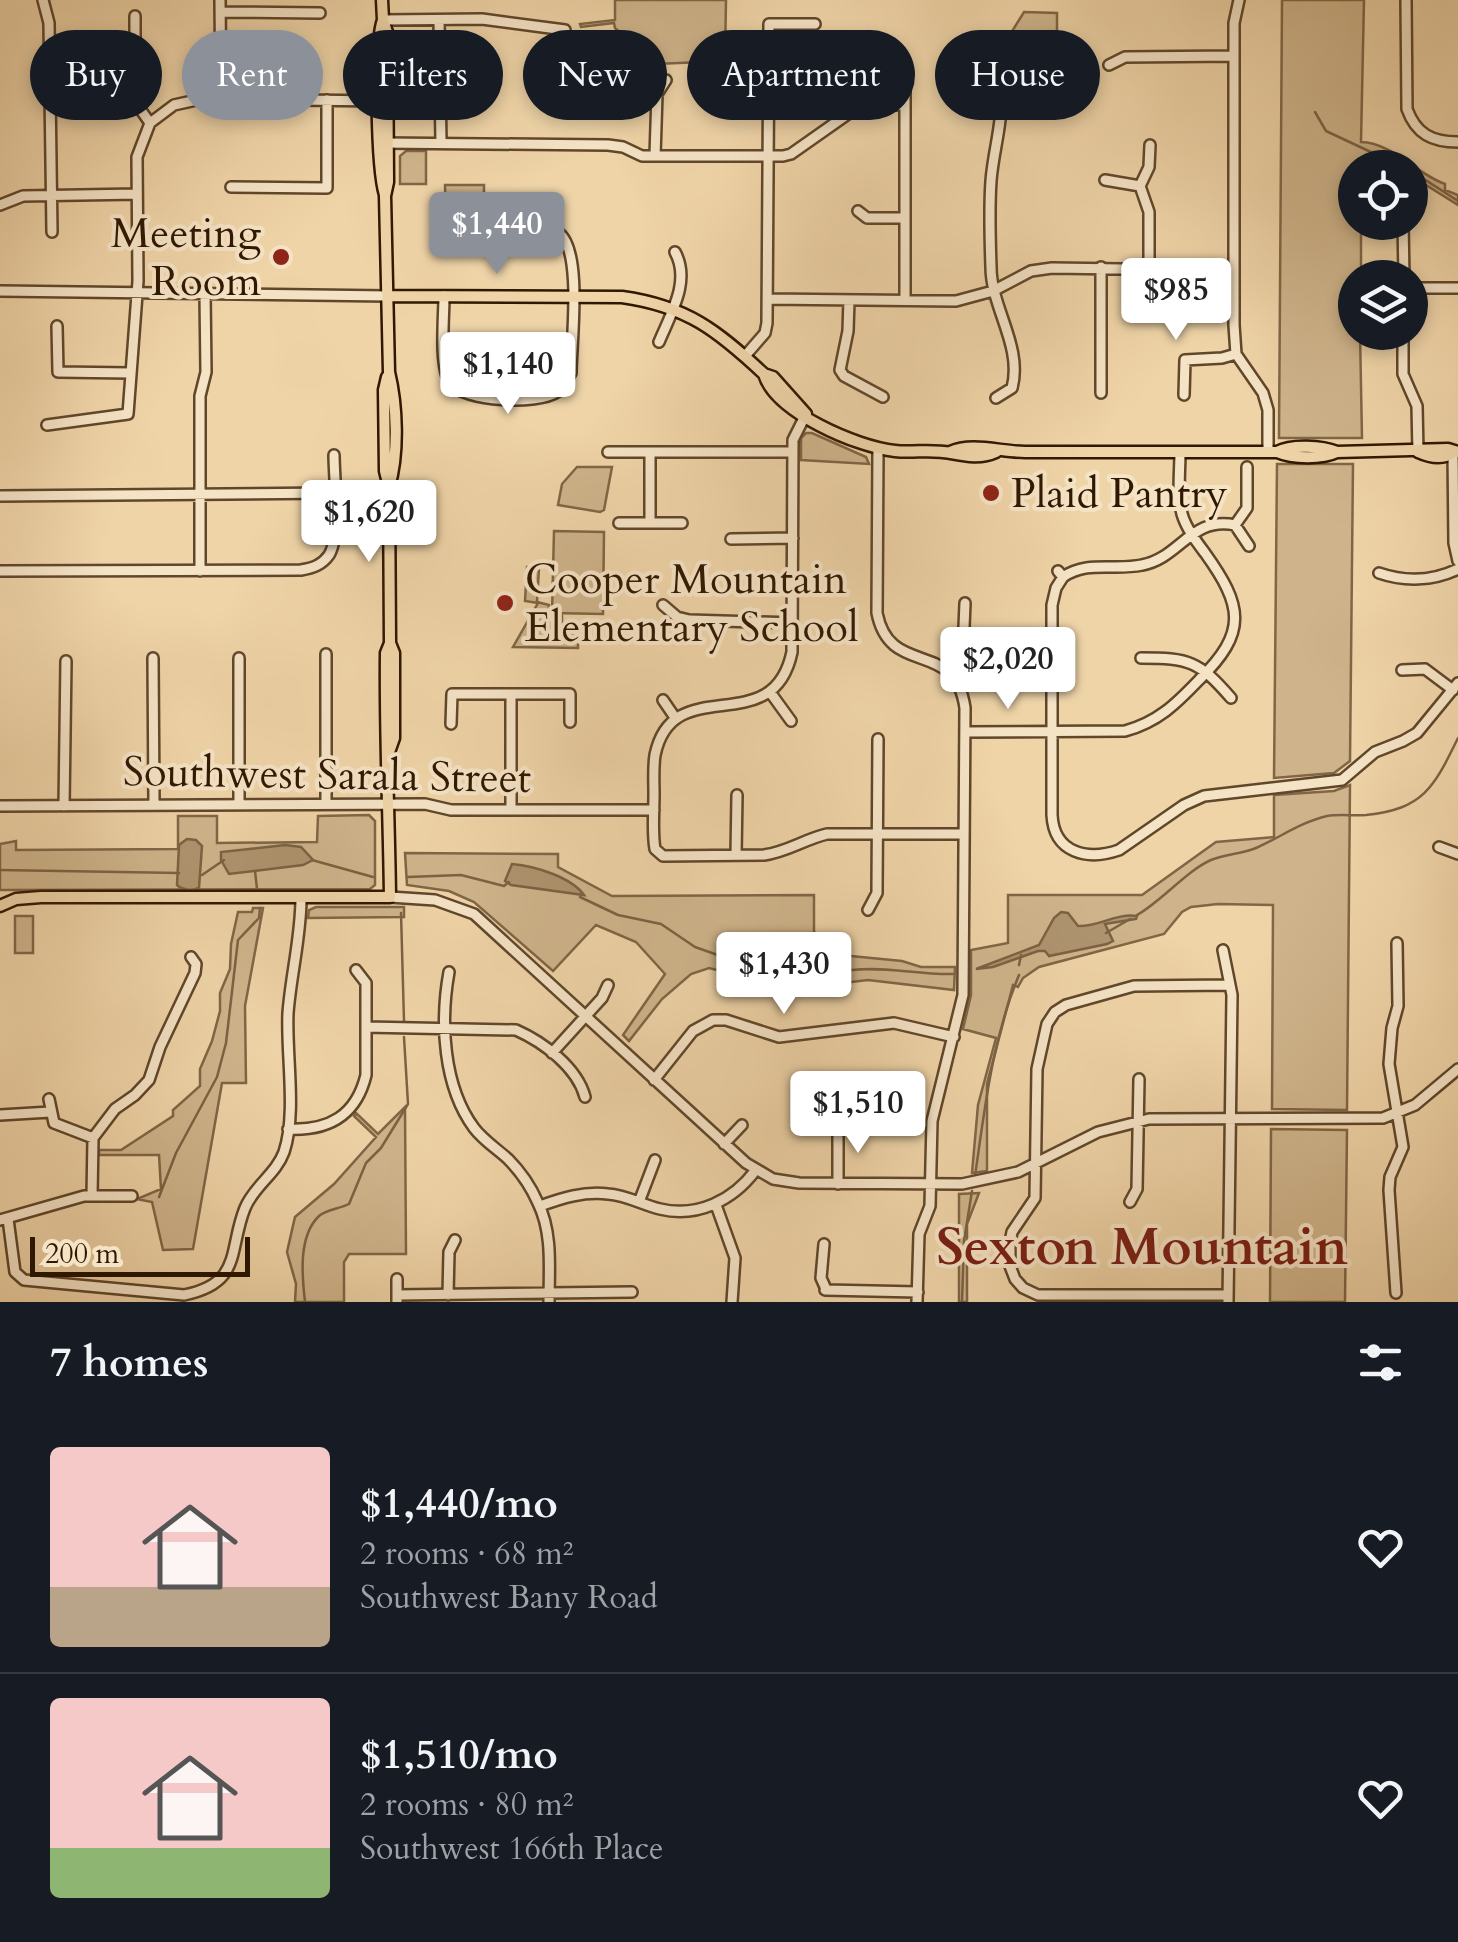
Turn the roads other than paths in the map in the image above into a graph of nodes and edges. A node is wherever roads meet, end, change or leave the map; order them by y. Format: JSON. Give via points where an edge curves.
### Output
{"nodes":[{"id":1,"x":42,"y":0,"type":"edge"},
{"id":2,"x":220,"y":0,"type":"edge"},
{"id":3,"x":382,"y":0,"type":"edge"},
{"id":4,"x":1239,"y":0,"type":"edge"},
{"id":5,"x":1406,"y":0,"type":"edge"},
{"id":6,"x":220,"y":12,"type":"junction"},
{"id":7,"x":320,"y":13,"type":"dead end"},
{"id":8,"x":134,"y":16,"type":"dead end"},
{"id":9,"x":382,"y":20,"type":"junction"},
{"id":10,"x":440,"y":20,"type":"junction"},
{"id":11,"x":815,"y":24,"type":"dead end"},
{"id":12,"x":220,"y":30,"type":"edge"},
{"id":13,"x":386,"y":30,"type":"edge"},
{"id":14,"x":565,"y":30,"type":"dead end"},
{"id":15,"x":1234,"y":56,"type":"junction"},
{"id":16,"x":1109,"y":66,"type":"dead end"},
{"id":17,"x":323,"y":100,"type":"edge"},
{"id":18,"x":327,"y":100,"type":"junction"},
{"id":19,"x":343,"y":100,"type":"edge"},
{"id":20,"x":182,"y":103,"type":"edge"},
{"id":21,"x":383,"y":120,"type":"edge"},
{"id":22,"x":656,"y":120,"type":"edge"},
{"id":23,"x":839,"y":120,"type":"edge"},
{"id":24,"x":906,"y":120,"type":"edge"},
{"id":25,"x":1002,"y":120,"type":"edge"},
{"id":26,"x":150,"y":122,"type":"junction"},
{"id":27,"x":564,"y":130,"type":"dead end"},
{"id":28,"x":1458,"y":142,"type":"edge"},
{"id":29,"x":384,"y":143,"type":"junction"},
{"id":30,"x":441,"y":143,"type":"junction"},
{"id":31,"x":563,"y":144,"type":"junction"},
{"id":32,"x":1150,"y":145,"type":"dead end"},
{"id":33,"x":655,"y":156,"type":"junction"},
{"id":34,"x":767,"y":158,"type":"junction"},
{"id":35,"x":1104,"y":180,"type":"dead end"},
{"id":36,"x":231,"y":186,"type":"dead end"},
{"id":37,"x":1140,"y":186,"type":"junction"},
{"id":38,"x":137,"y":194,"type":"junction"},
{"id":39,"x":51,"y":195,"type":"junction"},
{"id":40,"x":0,"y":205,"type":"edge"},
{"id":41,"x":858,"y":211,"type":"dead end"},
{"id":42,"x":905,"y":218,"type":"junction"},
{"id":43,"x":472,"y":226,"type":"dead end"},
{"id":44,"x":52,"y":232,"type":"dead end"},
{"id":45,"x":674,"y":252,"type":"dead end"},
{"id":46,"x":1101,"y":267,"type":"junction"},
{"id":47,"x":1149,"y":277,"type":"junction"},
{"id":48,"x":1234,"y":278,"type":"junction"},
{"id":49,"x":1428,"y":288,"type":"edge"},
{"id":50,"x":1458,"y":288,"type":"edge"},
{"id":51,"x":0,"y":291,"type":"edge"},
{"id":52,"x":993,"y":291,"type":"junction"},
{"id":53,"x":137,"y":292,"type":"junction"},
{"id":54,"x":205,"y":294,"type":"junction"},
{"id":55,"x":388,"y":296,"type":"junction"},
{"id":56,"x":444,"y":296,"type":"junction"},
{"id":57,"x":572,"y":297,"type":"junction"},
{"id":58,"x":767,"y":299,"type":"junction"},
{"id":59,"x":849,"y":300,"type":"junction"},
{"id":60,"x":905,"y":300,"type":"junction"},
{"id":61,"x":674,"y":308,"type":"junction"},
{"id":62,"x":57,"y":326,"type":"dead end"},
{"id":63,"x":659,"y":342,"type":"dead end"},
{"id":64,"x":1403,"y":350,"type":"edge"},
{"id":65,"x":1236,"y":354,"type":"junction"},
{"id":66,"x":745,"y":356,"type":"junction"},
{"id":67,"x":130,"y":373,"type":"junction"},
{"id":68,"x":1101,"y":393,"type":"dead end"},
{"id":69,"x":1184,"y":394,"type":"dead end"},
{"id":70,"x":883,"y":398,"type":"dead end"},
{"id":71,"x":996,"y":398,"type":"dead end"},
{"id":72,"x":806,"y":414,"type":"junction"},
{"id":73,"x":47,"y":425,"type":"dead end"},
{"id":74,"x":878,"y":449,"type":"junction"},
{"id":75,"x":608,"y":452,"type":"dead end"},
{"id":76,"x":650,"y":452,"type":"junction"},
{"id":77,"x":793,"y":452,"type":"junction"},
{"id":78,"x":1180,"y":452,"type":"junction"},
{"id":79,"x":1273,"y":452,"type":"junction"},
{"id":80,"x":1418,"y":452,"type":"junction"},
{"id":81,"x":1456,"y":452,"type":"edge"},
{"id":82,"x":334,"y":455,"type":"dead end"},
{"id":83,"x":1247,"y":467,"type":"dead end"},
{"id":84,"x":201,"y":492,"type":"junction"},
{"id":85,"x":334,"y":493,"type":"junction"},
{"id":86,"x":0,"y":496,"type":"edge"},
{"id":87,"x":619,"y":523,"type":"dead end"},
{"id":88,"x":650,"y":523,"type":"junction"},
{"id":89,"x":682,"y":523,"type":"dead end"},
{"id":90,"x":1235,"y":525,"type":"junction"},
{"id":91,"x":1192,"y":534,"type":"junction"},
{"id":92,"x":793,"y":538,"type":"junction"},
{"id":93,"x":731,"y":539,"type":"dead end"},
{"id":94,"x":1249,"y":546,"type":"dead end"},
{"id":95,"x":1458,"y":562,"type":"edge"},
{"id":96,"x":1458,"y":569,"type":"edge"},
{"id":97,"x":200,"y":571,"type":"junction"},
{"id":98,"x":0,"y":572,"type":"edge"},
{"id":99,"x":1379,"y":573,"type":"dead end"},
{"id":100,"x":965,"y":603,"type":"dead end"},
{"id":101,"x":663,"y":605,"type":"dead end"},
{"id":102,"x":792,"y":623,"type":"junction"},
{"id":103,"x":326,"y":654,"type":"dead end"},
{"id":104,"x":152,"y":658,"type":"dead end"},
{"id":105,"x":239,"y":658,"type":"dead end"},
{"id":106,"x":1141,"y":658,"type":"dead end"},
{"id":107,"x":66,"y":661,"type":"dead end"},
{"id":108,"x":1402,"y":670,"type":"dead end"},
{"id":109,"x":952,"y":672,"type":"junction"},
{"id":110,"x":1208,"y":672,"type":"junction"},
{"id":111,"x":1455,"y":686,"type":"edge"},
{"id":112,"x":770,"y":692,"type":"junction"},
{"id":113,"x":511,"y":694,"type":"junction"},
{"id":114,"x":1231,"y":698,"type":"dead end"},
{"id":115,"x":663,"y":700,"type":"dead end"},
{"id":116,"x":676,"y":719,"type":"junction"},
{"id":117,"x":791,"y":720,"type":"dead end"},
{"id":118,"x":570,"y":722,"type":"dead end"},
{"id":119,"x":451,"y":724,"type":"dead end"},
{"id":120,"x":964,"y":732,"type":"junction"},
{"id":121,"x":1052,"y":732,"type":"junction"},
{"id":122,"x":878,"y":739,"type":"dead end"},
{"id":123,"x":736,"y":795,"type":"dead end"},
{"id":124,"x":239,"y":804,"type":"junction"},
{"id":125,"x":326,"y":804,"type":"junction"},
{"id":126,"x":390,"y":804,"type":"junction"},
{"id":127,"x":154,"y":805,"type":"junction"},
{"id":128,"x":0,"y":806,"type":"edge"},
{"id":129,"x":64,"y":806,"type":"junction"},
{"id":130,"x":510,"y":810,"type":"junction"},
{"id":131,"x":654,"y":810,"type":"junction"},
{"id":132,"x":879,"y":834,"type":"junction"},
{"id":133,"x":964,"y":834,"type":"junction"},
{"id":134,"x":1439,"y":847,"type":"dead end"},
{"id":135,"x":1458,"y":854,"type":"edge"},
{"id":136,"x":736,"y":855,"type":"junction"},
{"id":137,"x":301,"y":898,"type":"junction"},
{"id":138,"x":390,"y":898,"type":"junction"},
{"id":139,"x":0,"y":906,"type":"edge"},
{"id":140,"x":868,"y":910,"type":"dead end"},
{"id":141,"x":1397,"y":943,"type":"dead end"},
{"id":142,"x":1223,"y":950,"type":"dead end"},
{"id":143,"x":191,"y":957,"type":"dead end"},
{"id":144,"x":356,"y":970,"type":"dead end"},
{"id":145,"x":449,"y":972,"type":"dead end"},
{"id":146,"x":608,"y":985,"type":"dead end"},
{"id":147,"x":1228,"y":985,"type":"junction"},
{"id":148,"x":586,"y":1016,"type":"junction"},
{"id":149,"x":366,"y":1027,"type":"junction"},
{"id":150,"x":446,"y":1027,"type":"junction"},
{"id":151,"x":954,"y":1037,"type":"junction"},
{"id":152,"x":552,"y":1053,"type":"junction"},
{"id":153,"x":1458,"y":1069,"type":"edge"},
{"id":154,"x":1139,"y":1079,"type":"dead end"},
{"id":155,"x":654,"y":1080,"type":"junction"},
{"id":156,"x":585,"y":1097,"type":"dead end"},
{"id":157,"x":49,"y":1099,"type":"dead end"},
{"id":158,"x":50,"y":1112,"type":"junction"},
{"id":159,"x":1399,"y":1114,"type":"junction"},
{"id":160,"x":0,"y":1115,"type":"edge"},
{"id":161,"x":1229,"y":1118,"type":"junction"},
{"id":162,"x":846,"y":1120,"type":"dead end"},
{"id":163,"x":1138,"y":1121,"type":"junction"},
{"id":164,"x":742,"y":1125,"type":"dead end"},
{"id":165,"x":288,"y":1129,"type":"junction"},
{"id":166,"x":93,"y":1138,"type":"junction"},
{"id":167,"x":724,"y":1144,"type":"junction"},
{"id":168,"x":655,"y":1160,"type":"dead end"},
{"id":169,"x":1036,"y":1164,"type":"junction"},
{"id":170,"x":755,"y":1171,"type":"junction"},
{"id":171,"x":838,"y":1184,"type":"junction"},
{"id":172,"x":931,"y":1184,"type":"junction"},
{"id":173,"x":92,"y":1196,"type":"junction"},
{"id":174,"x":132,"y":1196,"type":"dead end"},
{"id":175,"x":639,"y":1202,"type":"junction"},
{"id":176,"x":1130,"y":1202,"type":"dead end"},
{"id":177,"x":716,"y":1205,"type":"junction"},
{"id":178,"x":540,"y":1206,"type":"junction"},
{"id":179,"x":4,"y":1220,"type":"edge"},
{"id":180,"x":455,"y":1240,"type":"dead end"},
{"id":181,"x":824,"y":1244,"type":"dead end"},
{"id":182,"x":397,"y":1279,"type":"dead end"},
{"id":183,"x":632,"y":1292,"type":"dead end"},
{"id":184,"x":1396,"y":1293,"type":"dead end"},
{"id":185,"x":448,"y":1295,"type":"junction"},
{"id":186,"x":918,"y":1297,"type":"edge"},
{"id":187,"x":397,"y":1298,"type":"edge"},
{"id":188,"x":550,"y":1298,"type":"edge"},
{"id":189,"x":1228,"y":1299,"type":"edge"},
{"id":190,"x":732,"y":1302,"type":"edge"}],
"edges":[{"from":1,"to":39,"type":"street","via":[[49,23]]},
{"from":2,"to":6,"type":"street"},
{"from":3,"to":9,"type":"main road"},
{"from":4,"to":15,"type":"street"},
{"from":5,"to":28,"type":"street","via":[[1412,124],[1425,136]]},
{"from":6,"to":7,"type":"street"},
{"from":6,"to":12,"type":"street"},
{"from":8,"to":26,"type":"street","via":[[135,96]]},
{"from":9,"to":10,"type":"street"},
{"from":9,"to":13,"type":"main road"},
{"from":10,"to":14,"type":"street"},
{"from":10,"to":30,"type":"street"},
{"from":11,"to":34,"type":"street","via":[[769,24]]},
{"from":15,"to":16,"type":"street","via":[[1125,56]]},
{"from":15,"to":48,"type":"street"},
{"from":17,"to":18,"type":"street"},
{"from":18,"to":19,"type":"street"},
{"from":18,"to":36,"type":"street","via":[[327,188]]},
{"from":20,"to":26,"type":"street"},
{"from":21,"to":29,"type":"main road"},
{"from":22,"to":33,"type":"street"},
{"from":23,"to":34,"type":"street","via":[[791,154]]},
{"from":24,"to":42,"type":"street"},
{"from":25,"to":52,"type":"street","via":[[990,192]]},
{"from":26,"to":38,"type":"street","via":[[136,157]]},
{"from":27,"to":31,"type":"street"},
{"from":29,"to":30,"type":"street"},
{"from":29,"to":55,"type":"main road"},
{"from":30,"to":31,"type":"street"},
{"from":31,"to":33,"type":"street","via":[[623,146]]},
{"from":32,"to":37,"type":"street"},
{"from":33,"to":34,"type":"street"},
{"from":34,"to":58,"type":"street"},
{"from":35,"to":37,"type":"street"},
{"from":37,"to":47,"type":"street","via":[[1149,212]]},
{"from":38,"to":39,"type":"street"},
{"from":38,"to":53,"type":"street"},
{"from":39,"to":40,"type":"street"},
{"from":39,"to":44,"type":"street"},
{"from":41,"to":42,"type":"street","via":[[867,218]]},
{"from":42,"to":60,"type":"street"},
{"from":43,"to":57,"type":"street","via":[[559,234],[573,259]]},
{"from":45,"to":61,"type":"street","via":[[682,265]]},
{"from":46,"to":47,"type":"street"},
{"from":46,"to":52,"type":"street","via":[[1031,270]]},
{"from":46,"to":68,"type":"street"},
{"from":47,"to":48,"type":"street"},
{"from":48,"to":65,"type":"street"},
{"from":49,"to":50,"type":"street"},
{"from":51,"to":53,"type":"street"},
{"from":52,"to":60,"type":"street","via":[[956,300]]},
{"from":52,"to":71,"type":"street","via":[[1014,366],[1012,388]]},
{"from":53,"to":54,"type":"street"},
{"from":53,"to":67,"type":"street"},
{"from":54,"to":55,"type":"street"},
{"from":54,"to":84,"type":"street"},
{"from":55,"to":56,"type":"main road"},
{"from":55,"to":126,"type":"main road"},
{"from":56,"to":57,"type":"main road"},
{"from":56,"to":57,"type":"street","via":[[446,375],[462,394],[480,398],[543,398],[566,384]]},
{"from":57,"to":61,"type":"main road"},
{"from":58,"to":59,"type":"street"},
{"from":58,"to":66,"type":"street","via":[[765,333]]},
{"from":59,"to":60,"type":"street"},
{"from":59,"to":70,"type":"street","via":[[840,370]]},
{"from":61,"to":63,"type":"street"},
{"from":61,"to":66,"type":"main road"},
{"from":62,"to":67,"type":"street","via":[[58,372]]},
{"from":64,"to":80,"type":"street","via":[[1403,374],[1417,406]]},
{"from":65,"to":69,"type":"street","via":[[1185,360]]},
{"from":65,"to":79,"type":"street","via":[[1263,393]]},
{"from":66,"to":72,"type":"main road"},
{"from":67,"to":73,"type":"street","via":[[128,414]]},
{"from":72,"to":74,"type":"main road"},
{"from":72,"to":77,"type":"street"},
{"from":74,"to":78,"type":"main road","via":[[958,456]]},
{"from":74,"to":109,"type":"street","via":[[880,627],[895,648]]},
{"from":75,"to":76,"type":"street"},
{"from":76,"to":77,"type":"street"},
{"from":76,"to":88,"type":"street"},
{"from":77,"to":92,"type":"street"},
{"from":78,"to":79,"type":"main road"},
{"from":78,"to":91,"type":"street","via":[[1182,515]]},
{"from":79,"to":80,"type":"main road"},
{"from":80,"to":81,"type":"main road"},
{"from":81,"to":95,"type":"street"},
{"from":82,"to":85,"type":"street"},
{"from":83,"to":90,"type":"street","via":[[1247,508]]},
{"from":84,"to":85,"type":"street"},
{"from":84,"to":86,"type":"street"},
{"from":84,"to":97,"type":"street"},
{"from":85,"to":97,"type":"street","via":[[334,542],[315,567]]},
{"from":87,"to":88,"type":"street"},
{"from":88,"to":89,"type":"street"},
{"from":90,"to":91,"type":"street","via":[[1208,525]]},
{"from":90,"to":94,"type":"street"},
{"from":91,"to":110,"type":"street","via":[[1230,587],[1235,614],[1229,643]]},
{"from":91,"to":121,"type":"street","via":[[1141,566],[1089,566],[1060,574],[1052,605]]},
{"from":92,"to":93,"type":"street"},
{"from":92,"to":102,"type":"street"},
{"from":96,"to":99,"type":"street","via":[[1440,578]]},
{"from":97,"to":98,"type":"street"},
{"from":100,"to":109,"type":"street","via":[[964,651]]},
{"from":101,"to":102,"type":"street","via":[[689,620]]},
{"from":102,"to":112,"type":"street","via":[[790,660]]},
{"from":103,"to":125,"type":"street"},
{"from":104,"to":127,"type":"street"},
{"from":105,"to":124,"type":"street"},
{"from":106,"to":110,"type":"street","via":[[1178,658]]},
{"from":107,"to":129,"type":"street"},
{"from":108,"to":111,"type":"street","via":[[1425,669]]},
{"from":109,"to":120,"type":"street","via":[[963,693]]},
{"from":110,"to":114,"type":"street"},
{"from":110,"to":121,"type":"street","via":[[1168,711],[1138,728]]},
{"from":111,"to":121,"type":"street","via":[[1404,742],[1375,752],[1342,780],[1204,796],[1108,854],[1075,854],[1056,838]]},
{"from":112,"to":116,"type":"street","via":[[750,703],[704,706]]},
{"from":112,"to":117,"type":"street"},
{"from":113,"to":118,"type":"street","via":[[570,694]]},
{"from":113,"to":119,"type":"street","via":[[452,694]]},
{"from":113,"to":130,"type":"street"},
{"from":115,"to":116,"type":"street"},
{"from":116,"to":131,"type":"street","via":[[656,753]]},
{"from":120,"to":121,"type":"street"},
{"from":120,"to":133,"type":"street"},
{"from":122,"to":132,"type":"street"},
{"from":123,"to":136,"type":"street"},
{"from":124,"to":125,"type":"street","name":"Southwest Sarala Street"},
{"from":124,"to":127,"type":"street","name":"Southwest Sarala Street"},
{"from":125,"to":126,"type":"street","name":"Southwest Sarala Street"},
{"from":126,"to":130,"type":"street","name":"Southwest Sarala Street"},
{"from":126,"to":138,"type":"main road"},
{"from":127,"to":129,"type":"street","name":"Southwest Sarala Street"},
{"from":128,"to":129,"type":"street","name":"Southwest Sarala Street"},
{"from":130,"to":131,"type":"street","name":"Southwest Sarala Street"},
{"from":131,"to":136,"type":"street","via":[[658,854]]},
{"from":132,"to":133,"type":"street"},
{"from":132,"to":136,"type":"street","via":[[827,834],[778,853]]},
{"from":132,"to":140,"type":"street","via":[[877,893]]},
{"from":133,"to":151,"type":"street","via":[[964,995]]},
{"from":134,"to":135,"type":"street"},
{"from":137,"to":138,"type":"main road"},
{"from":137,"to":139,"type":"main road","via":[[41,897]]},
{"from":137,"to":165,"type":"street","via":[[288,1015]]},
{"from":138,"to":148,"type":"street","via":[[467,910]]},
{"from":141,"to":159,"type":"street","via":[[1398,1006],[1389,1064]]},
{"from":142,"to":147,"type":"street"},
{"from":143,"to":166,"type":"street","via":[[195,973],[149,1080],[114,1108]]},
{"from":144,"to":149,"type":"street","via":[[366,982]]},
{"from":145,"to":150,"type":"street"},
{"from":146,"to":148,"type":"street"},
{"from":147,"to":161,"type":"street"},
{"from":147,"to":169,"type":"street","via":[[1134,986],[1055,1012],[1036,1069]]},
{"from":148,"to":152,"type":"street"},
{"from":148,"to":155,"type":"street"},
{"from":149,"to":150,"type":"street"},
{"from":149,"to":165,"type":"street","via":[[366,1075],[356,1102],[336,1122]]},
{"from":150,"to":152,"type":"street","via":[[516,1030]]},
{"from":150,"to":178,"type":"street","via":[[448,1069],[464,1111],[524,1177]]},
{"from":151,"to":155,"type":"street","via":[[894,1023],[779,1036],[713,1020],[693,1031]]},
{"from":151,"to":172,"type":"street","via":[[932,1121]]},
{"from":152,"to":156,"type":"street","via":[[581,1081]]},
{"from":153,"to":159,"type":"street"},
{"from":154,"to":163,"type":"street"},
{"from":155,"to":167,"type":"street"},
{"from":157,"to":158,"type":"street"},
{"from":158,"to":160,"type":"street"},
{"from":158,"to":166,"type":"street","via":[[58,1126]]},
{"from":159,"to":161,"type":"street","via":[[1369,1120]]},
{"from":159,"to":184,"type":"street","via":[[1403,1147],[1388,1190]]},
{"from":161,"to":163,"type":"street"},
{"from":161,"to":189,"type":"street"},
{"from":162,"to":171,"type":"street","via":[[838,1135]]},
{"from":163,"to":169,"type":"street","via":[[1098,1132]]},
{"from":163,"to":176,"type":"street","via":[[1137,1189]]},
{"from":164,"to":167,"type":"street"},
{"from":165,"to":179,"type":"street","via":[[277,1167],[243,1211],[228,1269],[199,1292],[170,1296],[24,1280],[14,1266]]},
{"from":166,"to":173,"type":"street"},
{"from":167,"to":170,"type":"street"},
{"from":168,"to":175,"type":"street"},
{"from":169,"to":172,"type":"street","via":[[985,1182]]},
{"from":169,"to":189,"type":"street","via":[[1035,1198],[1010,1242],[1012,1272],[1023,1288],[1038,1295]]},
{"from":170,"to":171,"type":"street","via":[[786,1182]]},
{"from":170,"to":177,"type":"street"},
{"from":171,"to":172,"type":"street"},
{"from":172,"to":186,"type":"street","via":[[919,1234]]},
{"from":173,"to":174,"type":"street"},
{"from":173,"to":179,"type":"street"},
{"from":175,"to":177,"type":"street","via":[[676,1212]]},
{"from":175,"to":178,"type":"street","via":[[590,1194]]},
{"from":177,"to":190,"type":"street","via":[[734,1258]]},
{"from":178,"to":188,"type":"street"},
{"from":180,"to":185,"type":"street"},
{"from":181,"to":186,"type":"street","via":[[825,1289]]},
{"from":182,"to":187,"type":"street"},
{"from":183,"to":188,"type":"street"},
{"from":185,"to":187,"type":"street"},
{"from":185,"to":188,"type":"street"}]}
